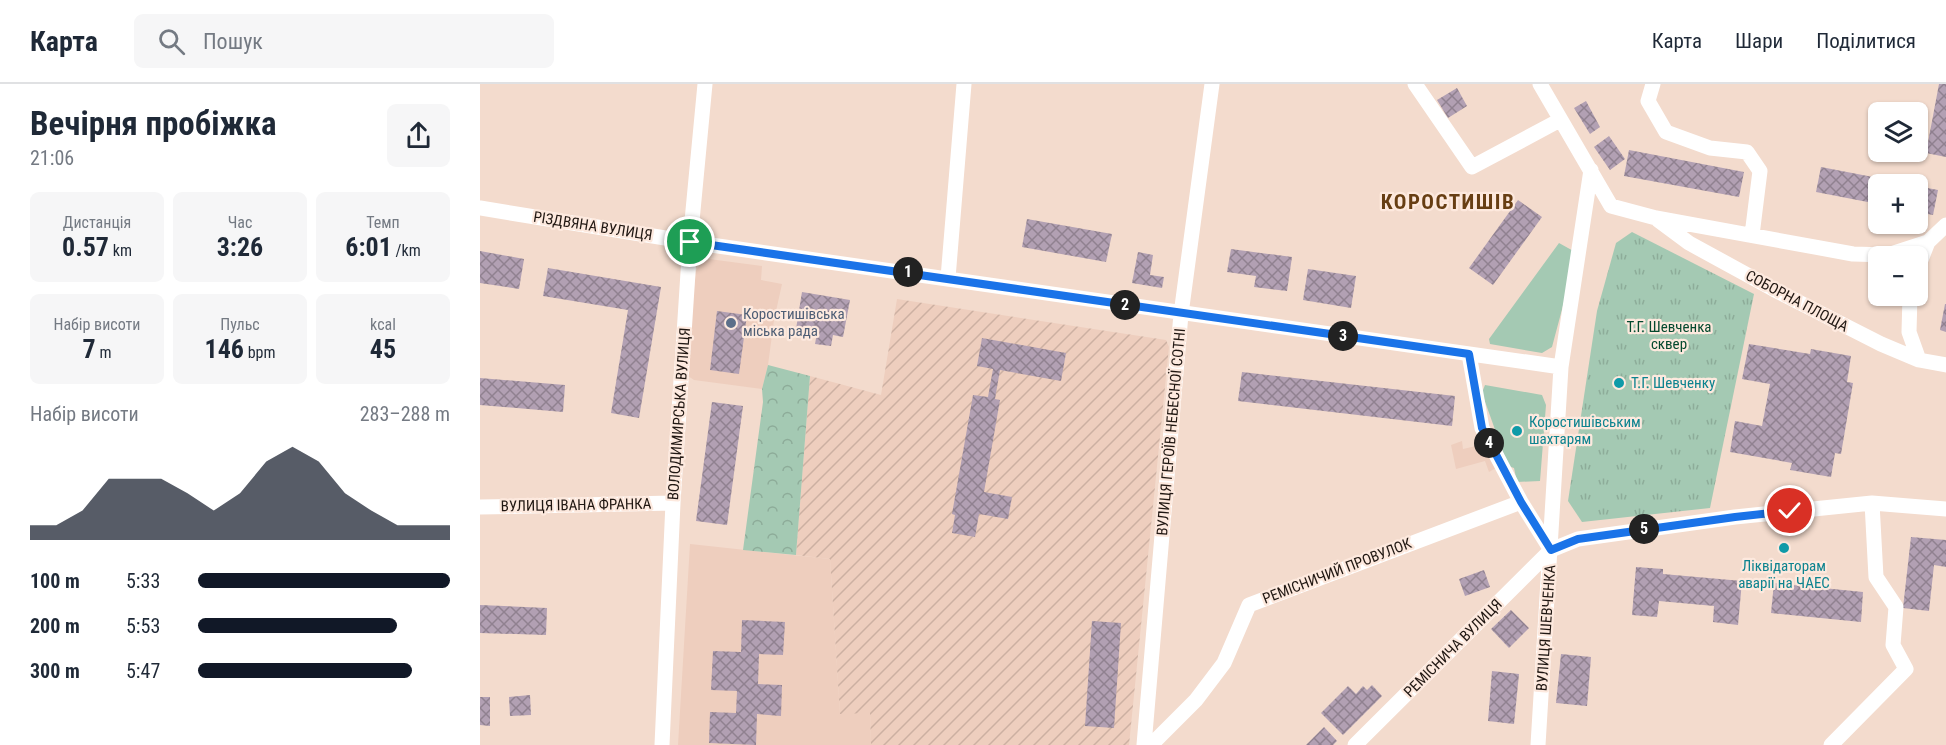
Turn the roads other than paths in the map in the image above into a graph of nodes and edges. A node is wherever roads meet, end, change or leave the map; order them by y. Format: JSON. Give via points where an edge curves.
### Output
{"nodes":[{"id":1,"x":705,"y":84,"type":"edge"},
{"id":2,"x":964,"y":84,"type":"edge"},
{"id":3,"x":1212,"y":84,"type":"edge"},
{"id":4,"x":1415,"y":84,"type":"edge"},
{"id":5,"x":1540,"y":84,"type":"edge"},
{"id":6,"x":1653,"y":84,"type":"edge"},
{"id":7,"x":1560,"y":120,"type":"junction"},
{"id":8,"x":1591,"y":170,"type":"junction"},
{"id":9,"x":480,"y":208,"type":"edge"},
{"id":10,"x":1656,"y":218,"type":"junction"},
{"id":11,"x":1946,"y":225,"type":"edge"},
{"id":12,"x":1752,"y":235,"type":"junction"},
{"id":13,"x":690,"y":242,"type":"junction"},
{"id":14,"x":1928,"y":242,"type":"junction"},
{"id":15,"x":1926,"y":246,"type":"edge"},
{"id":16,"x":948,"y":278,"type":"junction"},
{"id":17,"x":1911,"y":306,"type":"edge"},
{"id":18,"x":1182,"y":314,"type":"junction"},
{"id":19,"x":1469,"y":354,"type":"junction"},
{"id":20,"x":1919,"y":360,"type":"junction"},
{"id":21,"x":1946,"y":365,"type":"edge"},
{"id":22,"x":1561,"y":367,"type":"junction"},
{"id":23,"x":1521,"y":502,"type":"junction"},
{"id":24,"x":673,"y":503,"type":"junction"},
{"id":25,"x":1872,"y":503,"type":"junction"},
{"id":26,"x":480,"y":507,"type":"edge"},
{"id":27,"x":1946,"y":509,"type":"edge"},
{"id":28,"x":1551,"y":550,"type":"junction"},
{"id":29,"x":662,"y":745,"type":"edge"},
{"id":30,"x":1144,"y":745,"type":"edge"},
{"id":31,"x":1151,"y":745,"type":"edge"},
{"id":32,"x":1355,"y":745,"type":"edge"},
{"id":33,"x":1538,"y":745,"type":"edge"},
{"id":34,"x":1831,"y":745,"type":"edge"}],
"edges":[{"from":1,"to":13,"type":"street","name":"ВОЛОДИМИРСЬКА ВУЛИЦЯ"},
{"from":2,"to":16,"type":"street"},
{"from":3,"to":18,"type":"street","name":"ВУЛИЦЯ ГЕРОЇВ НЕБЕСНОЇ СОТНІ"},
{"from":4,"to":7,"type":"street","via":[[1472,167]]},
{"from":5,"to":7,"type":"street"},
{"from":6,"to":12,"type":"street","via":[[1648,101],[1666,132],[1710,148],[1748,152],[1760,171]]},
{"from":7,"to":8,"type":"street"},
{"from":8,"to":10,"type":"street","via":[[1611,206]]},
{"from":8,"to":22,"type":"street","name":"ВУЛИЦЯ ШЕВЧЕНКА"},
{"from":9,"to":13,"type":"street","name":"РІЗДВЯНА ВУЛИЦЯ"},
{"from":10,"to":12,"type":"street"},
{"from":10,"to":20,"type":"street","name":"СОБОРНА ПЛОЩА","via":[[1689,243],[1773,290]]},
{"from":11,"to":14,"type":"street"},
{"from":12,"to":14,"type":"street","via":[[1853,254],[1888,255]]},
{"from":13,"to":16,"type":"street","name":"РІЗДВЯНА ВУЛИЦЯ"},
{"from":13,"to":24,"type":"street","name":"ВОЛОДИМИРСЬКА ВУЛИЦЯ"},
{"from":14,"to":15,"type":"street"},
{"from":16,"to":18,"type":"street","name":"РІЗДВЯНА ВУЛИЦЯ"},
{"from":17,"to":20,"type":"street","via":[[1910,332]]},
{"from":18,"to":19,"type":"street","name":"РІЗДВЯНА ВУЛИЦЯ"},
{"from":18,"to":30,"type":"street","name":"ВУЛИЦЯ ГЕРОЇВ НЕБЕСНОЇ СОТНІ"},
{"from":19,"to":22,"type":"street","name":"РІЗДВЯНА ВУЛИЦЯ"},
{"from":19,"to":23,"type":"street","via":[[1482,428]]},
{"from":20,"to":21,"type":"street","name":"СОБОРНА ПЛОЩА"},
{"from":22,"to":28,"type":"street","name":"ВУЛИЦЯ ШЕВЧЕНКА"},
{"from":23,"to":28,"type":"street"},
{"from":23,"to":31,"type":"street","name":"РЕМІСНИЧИЙ ПРОВУЛОК","via":[[1249,604],[1224,663],[1196,700]]},
{"from":24,"to":26,"type":"street","name":"ВУЛИЦЯ ІВАНА ФРАНКА"},
{"from":24,"to":29,"type":"street","name":"ВОЛОДИМИРСЬКА ВУЛИЦЯ"},
{"from":25,"to":27,"type":"street"},
{"from":25,"to":28,"type":"street","via":[[1590,537]]},
{"from":25,"to":34,"type":"street","via":[[1876,577],[1896,608],[1893,645],[1906,669]]},
{"from":28,"to":32,"type":"street","name":"РЕМІСНИЧА ВУЛИЦЯ"},
{"from":28,"to":33,"type":"street","name":"ВУЛИЦЯ ШЕВЧЕНКА"}]}
